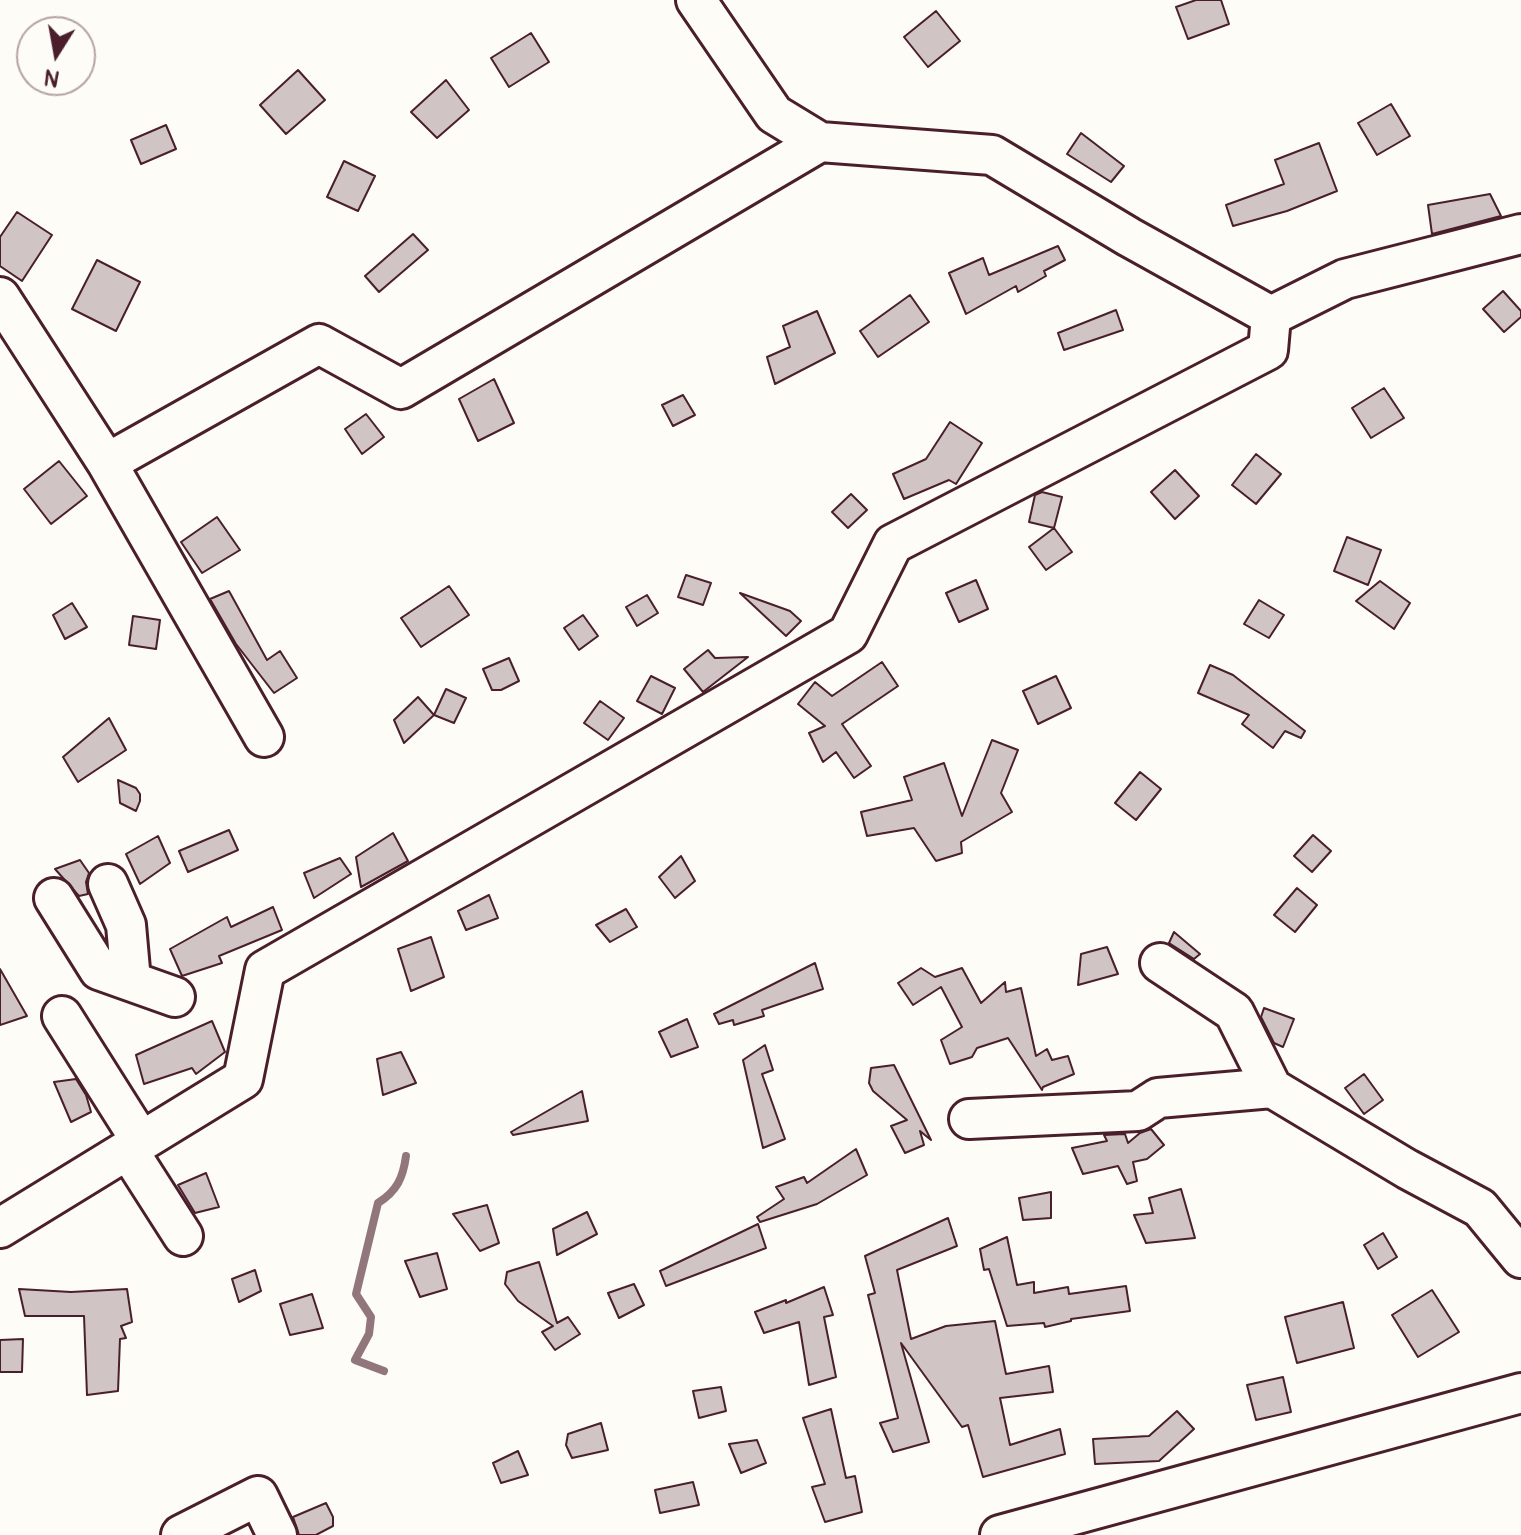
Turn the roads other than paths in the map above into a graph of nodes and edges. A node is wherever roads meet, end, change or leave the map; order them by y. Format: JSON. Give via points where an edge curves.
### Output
{"nodes":[{"id":1,"x":696,"y":0,"type":"edge"},
{"id":2,"x":820,"y":142,"type":"junction"},
{"id":3,"x":1521,"y":234,"type":"edge"},
{"id":4,"x":0,"y":297,"type":"edge"},
{"id":5,"x":1271,"y":316,"type":"junction"},
{"id":6,"x":107,"y":463,"type":"junction"},
{"id":7,"x":264,"y":737,"type":"dead end"},
{"id":8,"x":108,"y":884,"type":"dead end"},
{"id":9,"x":54,"y":898,"type":"dead end"},
{"id":10,"x":1160,"y":963,"type":"dead end"},
{"id":11,"x":131,"y":981,"type":"junction"},
{"id":12,"x":175,"y":997,"type":"dead end"},
{"id":13,"x":62,"y":1016,"type":"dead end"},
{"id":14,"x":1272,"y":1088,"type":"junction"},
{"id":15,"x":969,"y":1119,"type":"dead end"},
{"id":16,"x":135,"y":1146,"type":"junction"},
{"id":17,"x":0,"y":1228,"type":"edge"},
{"id":18,"x":183,"y":1236,"type":"dead end"},
{"id":19,"x":1521,"y":1258,"type":"edge"},
{"id":20,"x":1521,"y":1393,"type":"edge"},
{"id":21,"x":181,"y":1535,"type":"edge"},
{"id":22,"x":277,"y":1535,"type":"edge"},
{"id":23,"x":1000,"y":1535,"type":"edge"}],
"edges":[{"from":1,"to":2,"type":"street","via":[[774,114]]},
{"from":2,"to":5,"type":"street","via":[[992,155]]},
{"from":2,"to":6,"type":"street","via":[[401,389],[319,344]]},
{"from":3,"to":5,"type":"street","via":[[1345,279]]},
{"from":4,"to":6,"type":"street"},
{"from":5,"to":16,"type":"street","via":[[1268,350],[893,544],[848,634],[265,970],[243,1079]]},
{"from":6,"to":7,"type":"street"},
{"from":8,"to":11,"type":"street","via":[[126,925]]},
{"from":9,"to":11,"type":"street","via":[[99,970]]},
{"from":10,"to":14,"type":"street","via":[[1234,1012]]},
{"from":11,"to":12,"type":"street"},
{"from":13,"to":16,"type":"street"},
{"from":14,"to":15,"type":"street","via":[[1158,1098],[1138,1111]]},
{"from":14,"to":19,"type":"street","via":[[1480,1208]]},
{"from":16,"to":17,"type":"street"},
{"from":16,"to":18,"type":"street"},
{"from":20,"to":23,"type":"street"},
{"from":21,"to":22,"type":"street","via":[[258,1496]]}]}
